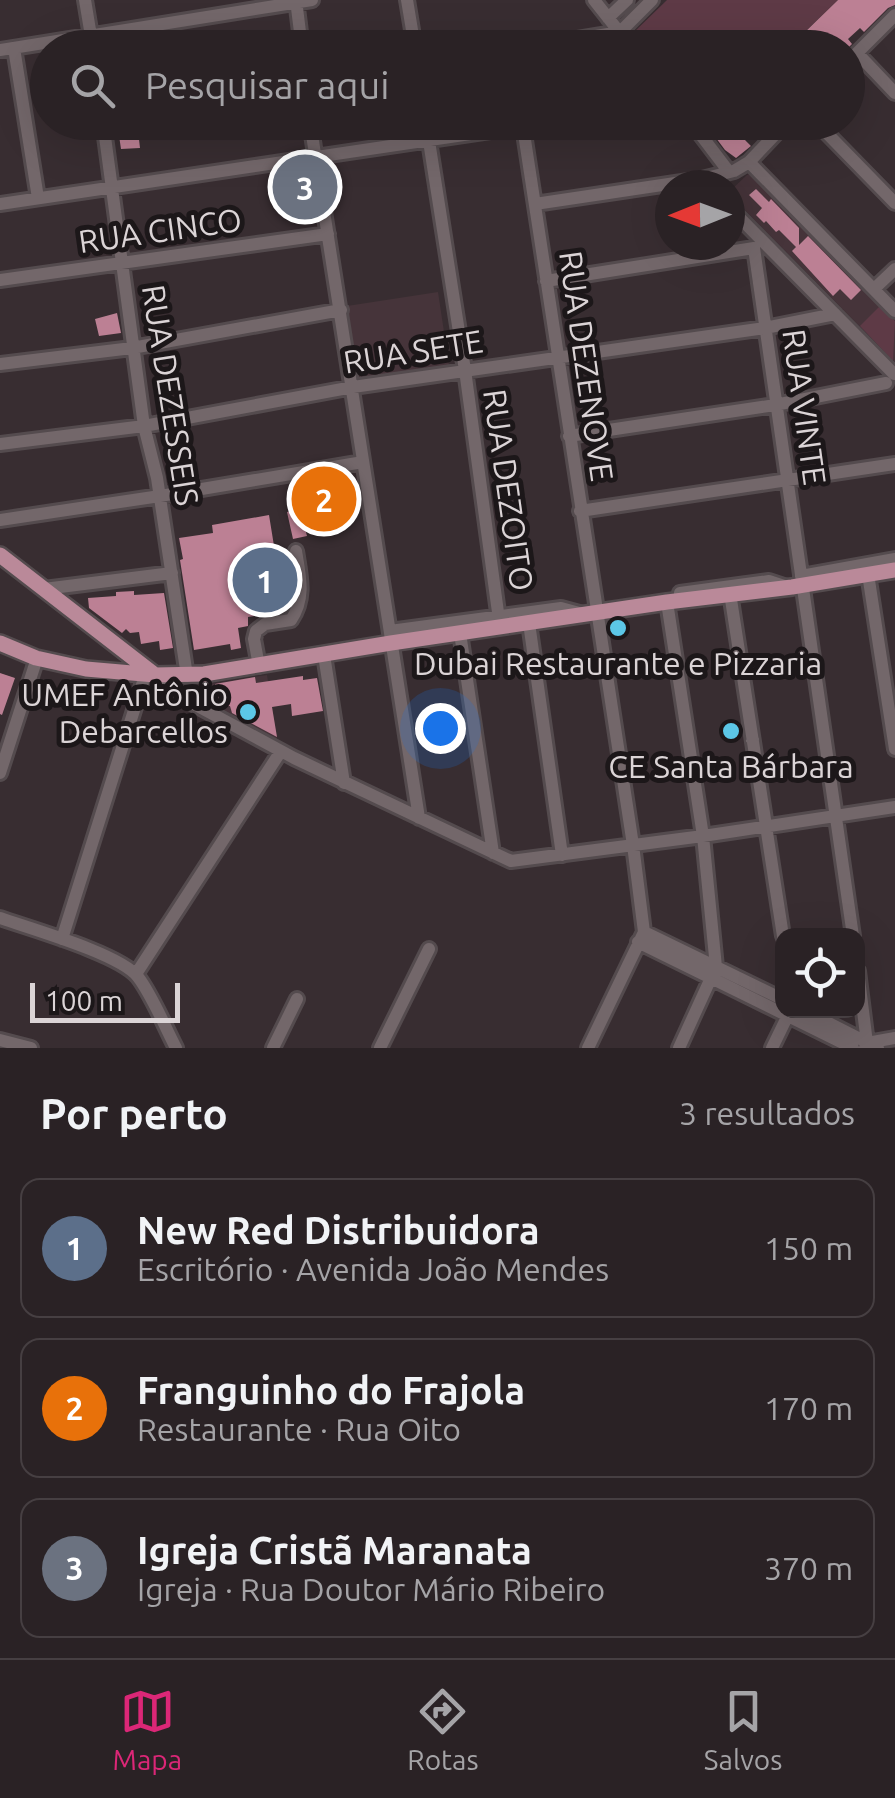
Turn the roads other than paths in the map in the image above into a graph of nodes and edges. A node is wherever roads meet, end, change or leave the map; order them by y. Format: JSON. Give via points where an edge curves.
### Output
{"nodes":[{"id":1,"x":85,"y":0,"type":"edge"},
{"id":2,"x":312,"y":0,"type":"edge"},
{"id":3,"x":407,"y":0,"type":"edge"},
{"id":4,"x":594,"y":0,"type":"edge"},
{"id":5,"x":627,"y":0,"type":"edge"},
{"id":6,"x":652,"y":0,"type":"edge"},
{"id":7,"x":296,"y":1,"type":"edge"},
{"id":8,"x":895,"y":15,"type":"edge"},
{"id":9,"x":608,"y":18,"type":"junction"},
{"id":10,"x":91,"y":30,"type":"edge"},
{"id":11,"x":149,"y":30,"type":"edge"},
{"id":12,"x":300,"y":30,"type":"edge"},
{"id":13,"x":412,"y":30,"type":"edge"},
{"id":14,"x":618,"y":30,"type":"edge"},
{"id":15,"x":622,"y":30,"type":"edge"},
{"id":16,"x":865,"y":45,"type":"edge"},
{"id":17,"x":7,"y":49,"type":"edge"},
{"id":18,"x":865,"y":69,"type":"edge"},
{"id":19,"x":895,"y":93,"type":"edge"},
{"id":20,"x":105,"y":140,"type":"edge"},
{"id":21,"x":314,"y":140,"type":"edge"},
{"id":22,"x":428,"y":140,"type":"joint"},
{"id":23,"x":524,"y":140,"type":"edge"},
{"id":24,"x":705,"y":140,"type":"edge"},
{"id":25,"x":770,"y":140,"type":"edge"},
{"id":26,"x":834,"y":140,"type":"edge"},
{"id":27,"x":317,"y":157,"type":"junction"},
{"id":28,"x":750,"y":162,"type":"junction"},
{"id":29,"x":727,"y":170,"type":"edge"},
{"id":30,"x":733,"y":170,"type":"edge"},
{"id":31,"x":111,"y":186,"type":"junction"},
{"id":32,"x":655,"y":188,"type":"edge"},
{"id":33,"x":38,"y":198,"type":"junction"},
{"id":34,"x":895,"y":203,"type":"edge"},
{"id":35,"x":0,"y":204,"type":"edge"},
{"id":36,"x":535,"y":204,"type":"junction"},
{"id":37,"x":745,"y":227,"type":"edge"},
{"id":38,"x":328,"y":234,"type":"junction"},
{"id":39,"x":758,"y":244,"type":"junction"},
{"id":40,"x":122,"y":264,"type":"junction"},
{"id":41,"x":895,"y":269,"type":"edge"},
{"id":42,"x":0,"y":280,"type":"edge"},
{"id":43,"x":546,"y":281,"type":"junction"},
{"id":44,"x":874,"y":289,"type":"junction"},
{"id":45,"x":340,"y":310,"type":"junction"},
{"id":46,"x":895,"y":310,"type":"edge"},
{"id":47,"x":835,"y":314,"type":"junction"},
{"id":48,"x":765,"y":328,"type":"junction"},
{"id":49,"x":132,"y":348,"type":"junction"},
{"id":50,"x":558,"y":358,"type":"junction"},
{"id":51,"x":0,"y":364,"type":"edge"},
{"id":52,"x":465,"y":370,"type":"junction"},
{"id":53,"x":893,"y":381,"type":"edge"},
{"id":54,"x":353,"y":388,"type":"junction"},
{"id":55,"x":775,"y":405,"type":"junction"},
{"id":56,"x":144,"y":426,"type":"junction"},
{"id":57,"x":569,"y":436,"type":"junction"},
{"id":58,"x":0,"y":444,"type":"edge"},
{"id":59,"x":363,"y":462,"type":"junction"},
{"id":60,"x":895,"y":464,"type":"edge"},
{"id":61,"x":788,"y":481,"type":"junction"},
{"id":62,"x":160,"y":496,"type":"junction"},
{"id":63,"x":580,"y":511,"type":"junction"},
{"id":64,"x":0,"y":520,"type":"edge"},
{"id":65,"x":296,"y":550,"type":"dead end"},
{"id":66,"x":0,"y":555,"type":"edge"},
{"id":67,"x":895,"y":559,"type":"edge"},
{"id":68,"x":895,"y":570,"type":"edge"},
{"id":69,"x":172,"y":573,"type":"junction"},
{"id":70,"x":868,"y":574,"type":"junction"},
{"id":71,"x":797,"y":582,"type":"junction"},
{"id":72,"x":44,"y":589,"type":"junction"},
{"id":73,"x":730,"y":594,"type":"junction"},
{"id":74,"x":667,"y":602,"type":"junction"},
{"id":75,"x":596,"y":613,"type":"junction"},
{"id":76,"x":500,"y":622,"type":"junction"},
{"id":77,"x":529,"y":623,"type":"junction"},
{"id":78,"x":460,"y":633,"type":"junction"},
{"id":79,"x":390,"y":637,"type":"junction"},
{"id":80,"x":0,"y":643,"type":"edge"},
{"id":81,"x":324,"y":655,"type":"junction"},
{"id":82,"x":37,"y":658,"type":"junction"},
{"id":83,"x":258,"y":666,"type":"junction"},
{"id":84,"x":149,"y":673,"type":"junction"},
{"id":85,"x":187,"y":676,"type":"junction"},
{"id":86,"x":895,"y":748,"type":"edge"},
{"id":87,"x":281,"y":751,"type":"junction"},
{"id":88,"x":0,"y":773,"type":"edge"},
{"id":89,"x":344,"y":783,"type":"junction"},
{"id":90,"x":895,"y":807,"type":"edge"},
{"id":91,"x":836,"y":815,"type":"junction"},
{"id":92,"x":419,"y":818,"type":"junction"},
{"id":93,"x":766,"y":826,"type":"junction"},
{"id":94,"x":703,"y":836,"type":"junction"},
{"id":95,"x":633,"y":845,"type":"junction"},
{"id":96,"x":493,"y":853,"type":"junction"},
{"id":97,"x":562,"y":854,"type":"junction"},
{"id":98,"x":0,"y":918,"type":"edge"},
{"id":99,"x":781,"y":928,"type":"edge"},
{"id":100,"x":851,"y":928,"type":"edge"},
{"id":101,"x":640,"y":937,"type":"junction"},
{"id":102,"x":62,"y":939,"type":"junction"},
{"id":103,"x":429,"y":949,"type":"dead end"},
{"id":104,"x":714,"y":973,"type":"junction"},
{"id":105,"x":136,"y":974,"type":"junction"},
{"id":106,"x":775,"y":996,"type":"edge"},
{"id":107,"x":297,"y":999,"type":"dead end"},
{"id":108,"x":775,"y":1006,"type":"edge"},
{"id":109,"x":865,"y":1015,"type":"edge"},
{"id":110,"x":787,"y":1018,"type":"edge"},
{"id":111,"x":798,"y":1018,"type":"edge"},
{"id":112,"x":820,"y":1018,"type":"edge"},
{"id":113,"x":895,"y":1038,"type":"edge"},
{"id":114,"x":0,"y":1040,"type":"edge"},
{"id":115,"x":870,"y":1046,"type":"edge"},
{"id":116,"x":31,"y":1048,"type":"edge"},
{"id":117,"x":176,"y":1048,"type":"edge"},
{"id":118,"x":273,"y":1048,"type":"edge"},
{"id":119,"x":380,"y":1048,"type":"edge"},
{"id":120,"x":588,"y":1048,"type":"edge"},
{"id":121,"x":679,"y":1048,"type":"edge"},
{"id":122,"x":772,"y":1048,"type":"edge"},
{"id":123,"x":852,"y":1048,"type":"edge"}],
"edges":[{"from":1,"to":10,"type":"street"},
{"from":2,"to":7,"type":"street"},
{"from":3,"to":13,"type":"street"},
{"from":4,"to":9,"type":"street"},
{"from":5,"to":9,"type":"street"},
{"from":6,"to":15,"type":"street"},
{"from":7,"to":11,"type":"street"},
{"from":7,"to":12,"type":"street"},
{"from":8,"to":16,"type":"street"},
{"from":9,"to":14,"type":"street"},
{"from":17,"to":33,"type":"street"},
{"from":18,"to":19,"type":"street"},
{"from":20,"to":31,"type":"street","name":"RUA DEZESSEIS"},
{"from":21,"to":27,"type":"street"},
{"from":22,"to":27,"type":"street"},
{"from":22,"to":52,"type":"street","name":"RUA DEZOITO"},
{"from":23,"to":36,"type":"street","name":"RUA DEZENOVE"},
{"from":24,"to":29,"type":"street"},
{"from":25,"to":28,"type":"street"},
{"from":26,"to":34,"type":"street"},
{"from":27,"to":31,"type":"street"},
{"from":27,"to":38,"type":"street"},
{"from":28,"to":30,"type":"street"},
{"from":28,"to":44,"type":"street"},
{"from":31,"to":33,"type":"street"},
{"from":31,"to":40,"type":"street","name":"RUA DEZESSEIS"},
{"from":32,"to":36,"type":"street"},
{"from":33,"to":35,"type":"street"},
{"from":36,"to":43,"type":"street","name":"RUA DEZENOVE"},
{"from":37,"to":39,"type":"street"},
{"from":38,"to":40,"type":"street","name":"RUA CINCO"},
{"from":38,"to":45,"type":"street"},
{"from":39,"to":43,"type":"street"},
{"from":39,"to":47,"type":"street"},
{"from":39,"to":48,"type":"street","name":"RUA VINTE"},
{"from":40,"to":42,"type":"street","name":"RUA CINCO"},
{"from":40,"to":49,"type":"street","name":"RUA DEZESSEIS"},
{"from":41,"to":44,"type":"street"},
{"from":43,"to":50,"type":"street","name":"RUA DEZENOVE"},
{"from":44,"to":46,"type":"street"},
{"from":45,"to":49,"type":"street"},
{"from":45,"to":54,"type":"street"},
{"from":47,"to":48,"type":"street","name":"RUA SETE"},
{"from":47,"to":53,"type":"street"},
{"from":48,"to":50,"type":"street","name":"RUA SETE"},
{"from":48,"to":55,"type":"street","name":"RUA VINTE"},
{"from":49,"to":51,"type":"street"},
{"from":49,"to":56,"type":"street","name":"RUA DEZESSEIS"},
{"from":50,"to":52,"type":"street","name":"RUA SETE"},
{"from":50,"to":57,"type":"street","name":"RUA DEZENOVE"},
{"from":52,"to":54,"type":"street","name":"RUA SETE"},
{"from":52,"to":76,"type":"street","name":"RUA DEZOITO"},
{"from":53,"to":55,"type":"street"},
{"from":54,"to":56,"type":"street","name":"RUA SETE"},
{"from":54,"to":59,"type":"street"},
{"from":55,"to":57,"type":"street"},
{"from":55,"to":61,"type":"street","name":"RUA VINTE"},
{"from":56,"to":58,"type":"street","name":"RUA SETE"},
{"from":56,"to":62,"type":"street","name":"RUA DEZESSEIS"},
{"from":57,"to":63,"type":"street","name":"RUA DEZENOVE"},
{"from":59,"to":62,"type":"street"},
{"from":59,"to":79,"type":"street"},
{"from":60,"to":61,"type":"street"},
{"from":61,"to":63,"type":"street"},
{"from":61,"to":71,"type":"street","name":"RUA VINTE"},
{"from":62,"to":64,"type":"street"},
{"from":62,"to":69,"type":"street","name":"RUA DEZESSEIS"},
{"from":63,"to":75,"type":"street","name":"RUA DEZENOVE"},
{"from":65,"to":83,"type":"street","via":[[301,597],[295,616],[256,631]]},
{"from":66,"to":72,"type":"main road"},
{"from":67,"to":71,"type":"street"},
{"from":68,"to":70,"type":"main road"},
{"from":69,"to":72,"type":"street"},
{"from":69,"to":85,"type":"street","name":"RUA DEZESSEIS"},
{"from":70,"to":71,"type":"main road"},
{"from":70,"to":86,"type":"street"},
{"from":71,"to":73,"type":"main road"},
{"from":71,"to":75,"type":"street","via":[[620,602]]},
{"from":71,"to":91,"type":"street","name":"RUA VINTE"},
{"from":72,"to":84,"type":"main road"},
{"from":73,"to":74,"type":"main road"},
{"from":73,"to":93,"type":"street"},
{"from":74,"to":75,"type":"main road"},
{"from":74,"to":94,"type":"street"},
{"from":75,"to":76,"type":"street","via":[[561,608]]},
{"from":75,"to":77,"type":"main road"},
{"from":75,"to":95,"type":"street","name":"RUA DEZENOVE"},
{"from":76,"to":77,"type":"main road"},
{"from":76,"to":78,"type":"main road"},
{"from":76,"to":79,"type":"street"},
{"from":77,"to":97,"type":"street"},
{"from":78,"to":79,"type":"main road"},
{"from":78,"to":96,"type":"street"},
{"from":79,"to":81,"type":"main road"},
{"from":79,"to":92,"type":"street"},
{"from":80,"to":82,"type":"main road"},
{"from":81,"to":83,"type":"main road"},
{"from":81,"to":89,"type":"street"},
{"from":82,"to":84,"type":"main road"},
{"from":82,"to":88,"type":"street"},
{"from":83,"to":85,"type":"main road"},
{"from":84,"to":85,"type":"main road"},
{"from":84,"to":87,"type":"street"},
{"from":84,"to":102,"type":"street"},
{"from":87,"to":89,"type":"street"},
{"from":87,"to":105,"type":"street"},
{"from":89,"to":92,"type":"street"},
{"from":90,"to":91,"type":"street"},
{"from":91,"to":93,"type":"street"},
{"from":91,"to":100,"type":"street","name":"RUA VINTE"},
{"from":92,"to":96,"type":"street"},
{"from":93,"to":94,"type":"street"},
{"from":93,"to":99,"type":"street"},
{"from":94,"to":95,"type":"street"},
{"from":94,"to":104,"type":"street"},
{"from":95,"to":97,"type":"street"},
{"from":95,"to":101,"type":"street","name":"RUA DEZENOVE"},
{"from":96,"to":97,"type":"street","via":[[511,861]]},
{"from":98,"to":102,"type":"street"},
{"from":101,"to":104,"type":"street"},
{"from":101,"to":120,"type":"street"},
{"from":102,"to":105,"type":"street"},
{"from":103,"to":119,"type":"street"},
{"from":104,"to":106,"type":"street"},
{"from":104,"to":108,"type":"street"},
{"from":104,"to":121,"type":"street"},
{"from":105,"to":117,"type":"street"},
{"from":107,"to":118,"type":"street"},
{"from":109,"to":115,"type":"street"},
{"from":110,"to":122,"type":"street"},
{"from":111,"to":123,"type":"street"},
{"from":112,"to":115,"type":"street"},
{"from":113,"to":115,"type":"street"},
{"from":114,"to":116,"type":"street"}]}
